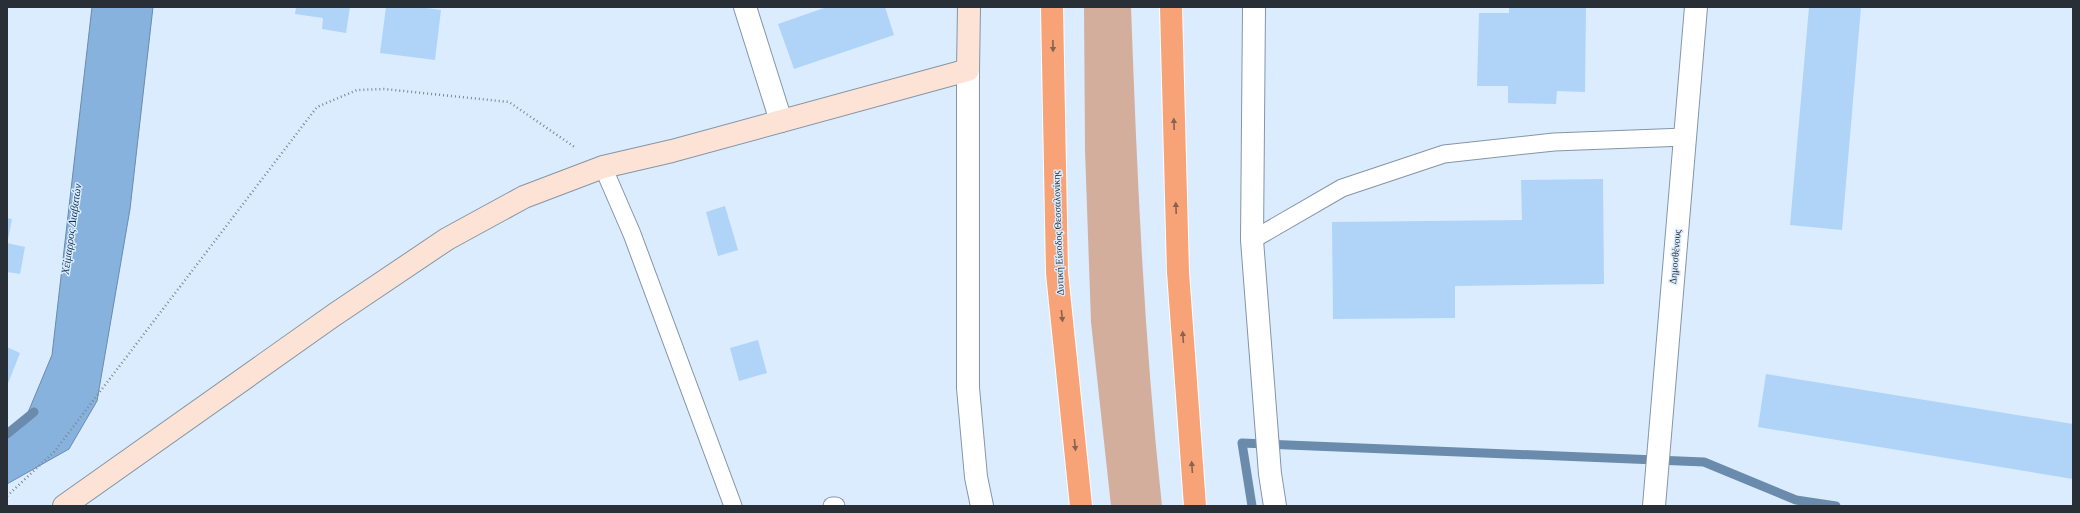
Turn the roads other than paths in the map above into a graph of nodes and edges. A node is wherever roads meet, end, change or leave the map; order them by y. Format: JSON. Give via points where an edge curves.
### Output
{"nodes":[{"id":1,"x":745,"y":7,"type":"edge"},
{"id":2,"x":969,"y":7,"type":"edge"},
{"id":3,"x":1052,"y":7,"type":"edge"},
{"id":4,"x":1171,"y":7,"type":"edge"},
{"id":5,"x":1254,"y":7,"type":"edge"},
{"id":6,"x":1696,"y":7,"type":"edge"},
{"id":7,"x":968,"y":70,"type":"junction"},
{"id":8,"x":781,"y":121,"type":"junction"},
{"id":9,"x":1685,"y":137,"type":"junction"},
{"id":10,"x":603,"y":167,"type":"junction"},
{"id":11,"x":1252,"y":240,"type":"junction"},
{"id":12,"x":1655,"y":500,"type":"edge"},
{"id":13,"x":64,"y":506,"type":"edge"},
{"id":14,"x":733,"y":506,"type":"edge"},
{"id":15,"x":832,"y":506,"type":"edge"},
{"id":16,"x":836,"y":506,"type":"edge"},
{"id":17,"x":982,"y":506,"type":"edge"},
{"id":18,"x":1081,"y":506,"type":"edge"},
{"id":19,"x":1195,"y":506,"type":"edge"},
{"id":20,"x":1274,"y":506,"type":"edge"}],
"edges":[{"from":1,"to":8,"type":"street"},
{"from":2,"to":7,"type":"street"},
{"from":3,"to":18,"type":"highway","name":"Δυτική Είσοδος Θεσσαλονίκης","one_way":true,"via":[[1058,273]]},
{"from":19,"to":4,"type":"highway","one_way":true,"via":[[1178,272]]},
{"from":5,"to":11,"type":"street"},
{"from":6,"to":9,"type":"street","name":"Δημοσθένους"},
{"from":7,"to":8,"type":"street"},
{"from":7,"to":17,"type":"street","via":[[968,388],[976,478]]},
{"from":8,"to":10,"type":"street"},
{"from":9,"to":11,"type":"lane","via":[[1554,142],[1444,154],[1342,188]]},
{"from":9,"to":12,"type":"street","name":"Δημοσθένους"},
{"from":10,"to":13,"type":"street","via":[[524,196],[447,239],[334,315]]},
{"from":10,"to":14,"type":"lane","via":[[635,242]]},
{"from":11,"to":20,"type":"street"},
{"from":15,"to":16,"type":"lane"}]}
